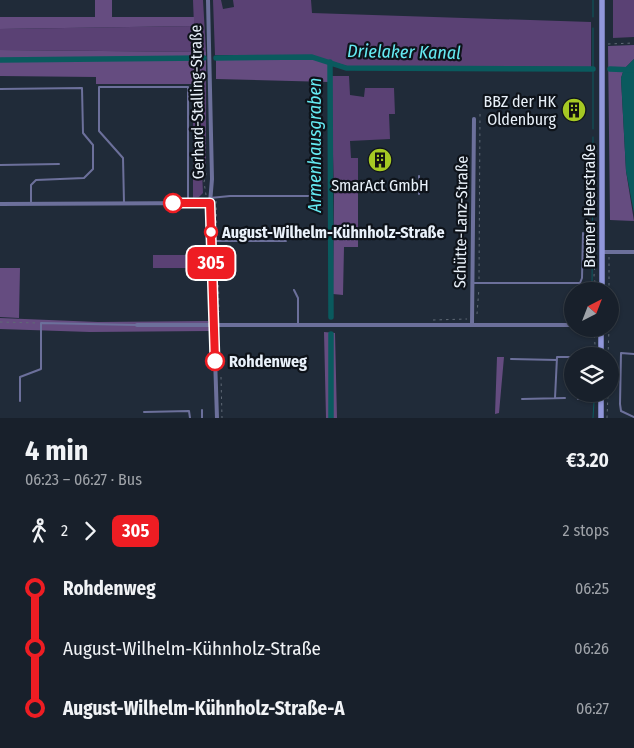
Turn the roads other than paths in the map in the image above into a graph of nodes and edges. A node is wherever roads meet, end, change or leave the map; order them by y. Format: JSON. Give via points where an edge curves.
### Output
{"nodes":[{"id":1,"x":208,"y":0,"type":"edge"},
{"id":2,"x":602,"y":0,"type":"edge"},
{"id":3,"x":0,"y":89,"type":"edge"},
{"id":4,"x":474,"y":119,"type":"dead end"},
{"id":5,"x":0,"y":164,"type":"edge"},
{"id":6,"x":59,"y":164,"type":"dead end"},
{"id":7,"x":419,"y":176,"type":"dead end"},
{"id":8,"x":419,"y":194,"type":"dead end"},
{"id":9,"x":317,"y":196,"type":"dead end"},
{"id":10,"x":210,"y":201,"type":"junction"},
{"id":11,"x":124,"y":203,"type":"junction"},
{"id":12,"x":0,"y":204,"type":"edge"},
{"id":13,"x":31,"y":204,"type":"junction"},
{"id":14,"x":188,"y":204,"type":"junction"},
{"id":15,"x":583,"y":233,"type":"dead end"},
{"id":16,"x":211,"y":241,"type":"junction"},
{"id":17,"x":286,"y":241,"type":"dead end"},
{"id":18,"x":606,"y":252,"type":"junction"},
{"id":19,"x":634,"y":252,"type":"edge"},
{"id":20,"x":603,"y":282,"type":"edge"},
{"id":21,"x":473,"y":283,"type":"junction"},
{"id":22,"x":294,"y":290,"type":"dead end"},
{"id":23,"x":138,"y":324,"type":"joint"},
{"id":24,"x":214,"y":325,"type":"junction"},
{"id":25,"x":298,"y":325,"type":"junction"},
{"id":26,"x":472,"y":325,"type":"junction"},
{"id":27,"x":564,"y":325,"type":"edge"},
{"id":28,"x":634,"y":354,"type":"edge"},
{"id":29,"x":564,"y":357,"type":"edge"},
{"id":30,"x":511,"y":359,"type":"dead end"},
{"id":31,"x":557,"y":360,"type":"junction"},
{"id":32,"x":555,"y":398,"type":"junction"},
{"id":33,"x":564,"y":398,"type":"edge"},
{"id":34,"x":522,"y":399,"type":"dead end"},
{"id":35,"x":20,"y":401,"type":"dead end"},
{"id":36,"x":601,"y":402,"type":"edge"},
{"id":37,"x":202,"y":410,"type":"dead end"},
{"id":38,"x":144,"y":412,"type":"dead end"},
{"id":39,"x":634,"y":417,"type":"edge"},
{"id":40,"x":190,"y":418,"type":"edge"},
{"id":41,"x":202,"y":418,"type":"edge"},
{"id":42,"x":217,"y":418,"type":"edge"},
{"id":43,"x":601,"y":418,"type":"edge"}],
"edges":[{"from":1,"to":10,"type":"street","name":"Gerhard-Stalling-Straße"},
{"from":2,"to":18,"type":"main road","name":"Bremer Heerstraße"},
{"from":3,"to":13,"type":"lane","via":[[82,88],[83,133],[92,145],[93,169],[84,178],[36,180],[31,185]]},
{"from":4,"to":21,"type":"street","name":"Schütte-Lanz-Straße"},
{"from":5,"to":6,"type":"lane"},
{"from":7,"to":8,"type":"lane"},
{"from":9,"to":10,"type":"lane","via":[[230,196]]},
{"from":10,"to":14,"type":"street"},
{"from":10,"to":16,"type":"street"},
{"from":11,"to":13,"type":"street"},
{"from":11,"to":14,"type":"street"},
{"from":11,"to":14,"type":"lane","via":[[123,158],[99,131],[99,87],[188,87]]},
{"from":12,"to":13,"type":"street"},
{"from":15,"to":21,"type":"lane","via":[[580,283]]},
{"from":16,"to":17,"type":"lane"},
{"from":16,"to":24,"type":"street"},
{"from":18,"to":19,"type":"street"},
{"from":18,"to":20,"type":"main road","name":"Bremer Heerstraße"},
{"from":21,"to":26,"type":"street","name":"Schütte-Lanz-Straße"},
{"from":22,"to":25,"type":"lane","via":[[298,298]]},
{"from":23,"to":24,"type":"street"},
{"from":23,"to":35,"type":"lane","via":[[41,323],[41,369],[20,377]]},
{"from":24,"to":25,"type":"street"},
{"from":24,"to":42,"type":"street"},
{"from":25,"to":26,"type":"street"},
{"from":26,"to":27,"type":"street"},
{"from":28,"to":39,"type":"lane","via":[[621,354],[620,404],[621,411]]},
{"from":29,"to":31,"type":"lane","via":[[557,357]]},
{"from":30,"to":31,"type":"lane"},
{"from":31,"to":32,"type":"lane"},
{"from":32,"to":33,"type":"lane"},
{"from":32,"to":34,"type":"lane"},
{"from":36,"to":43,"type":"main road"},
{"from":37,"to":41,"type":"lane"},
{"from":38,"to":40,"type":"lane","via":[[189,411]]}]}
